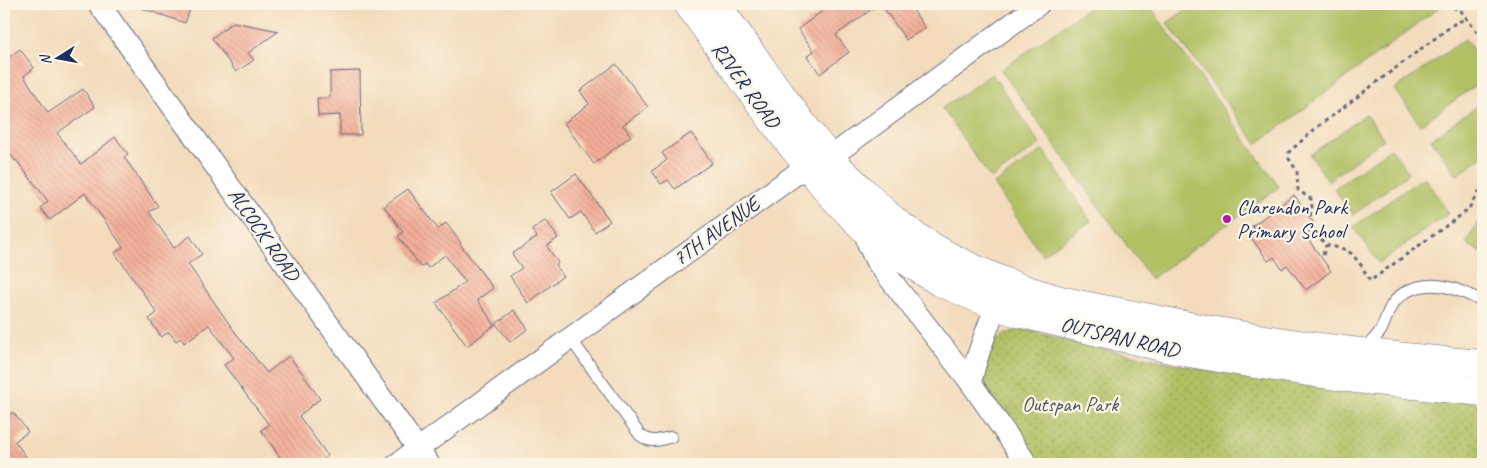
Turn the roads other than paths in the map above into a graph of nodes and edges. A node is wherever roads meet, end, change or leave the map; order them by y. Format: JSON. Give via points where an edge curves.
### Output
{"nodes":[{"id":1,"x":98,"y":4,"type":"edge"},
{"id":2,"x":688,"y":4,"type":"edge"},
{"id":3,"x":716,"y":4,"type":"edge"},
{"id":4,"x":1039,"y":4,"type":"edge"},
{"id":5,"x":818,"y":162,"type":"junction"},
{"id":6,"x":864,"y":228,"type":"junction"},
{"id":7,"x":999,"y":294,"type":"junction"},
{"id":8,"x":1483,"y":301,"type":"edge"},
{"id":9,"x":570,"y":338,"type":"junction"},
{"id":10,"x":1362,"y":352,"type":"junction"},
{"id":11,"x":1483,"y":364,"type":"edge"},
{"id":12,"x":971,"y":383,"type":"junction"},
{"id":13,"x":1483,"y":392,"type":"edge"},
{"id":14,"x":671,"y":437,"type":"dead end"},
{"id":15,"x":423,"y":456,"type":"edge"},
{"id":16,"x":396,"y":464,"type":"edge"},
{"id":17,"x":1027,"y":464,"type":"edge"}],
"edges":[{"from":1,"to":15,"type":"street","name":"ALCOCK ROAD"},
{"from":2,"to":5,"type":"main road","name":"RIVER ROAD","via":[[783,136]]},
{"from":3,"to":5,"type":"main road","name":"RIVER ROAD","via":[[772,82]]},
{"from":4,"to":5,"type":"street","name":"7TH AVENUE"},
{"from":5,"to":6,"type":"main road","name":"OUTSPAN ROAD","via":[[830,194]]},
{"from":5,"to":7,"type":"main road","name":"OUTSPAN ROAD","via":[[897,223],[965,264]]},
{"from":5,"to":9,"type":"street","name":"7TH AVENUE"},
{"from":6,"to":7,"type":"main road","name":"OUTSPAN ROAD","via":[[939,282]]},
{"from":6,"to":12,"type":"street","via":[[876,261]]},
{"from":7,"to":10,"type":"main road","name":"OUTSPAN ROAD","via":[[1057,299],[1253,338]]},
{"from":7,"to":12,"type":"street","via":[[974,364]]},
{"from":7,"to":13,"type":"main road","name":"OUTSPAN ROAD","via":[[1030,316],[1178,351],[1355,379]]},
{"from":8,"to":10,"type":"lane","via":[[1454,288],[1414,288],[1393,303],[1381,330]]},
{"from":9,"to":14,"type":"lane","via":[[640,435],[653,441]]},
{"from":9,"to":15,"type":"street","name":"7TH AVENUE"},
{"from":10,"to":11,"type":"main road","name":"OUTSPAN ROAD"},
{"from":12,"to":17,"type":"street"},
{"from":15,"to":16,"type":"street","name":"7TH AVENUE"}]}
